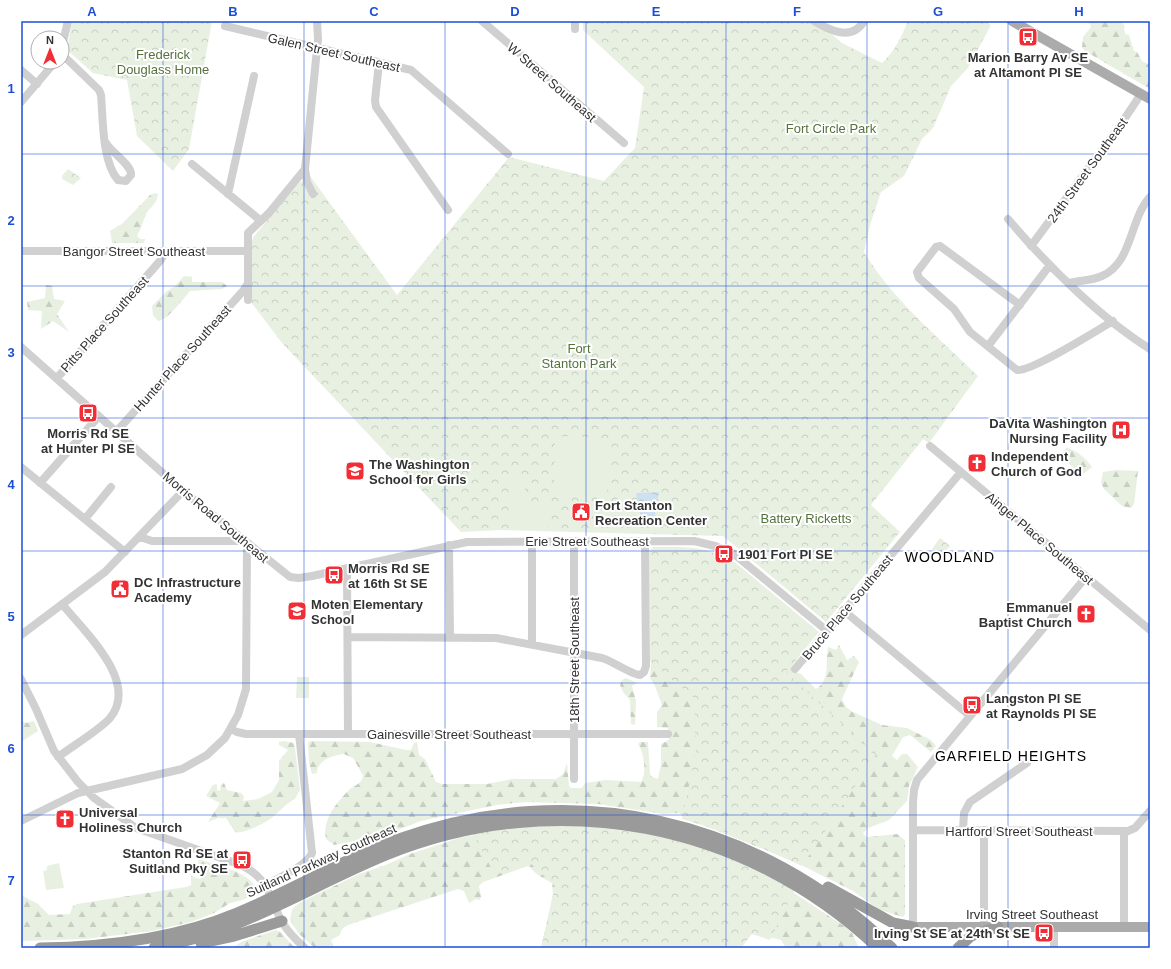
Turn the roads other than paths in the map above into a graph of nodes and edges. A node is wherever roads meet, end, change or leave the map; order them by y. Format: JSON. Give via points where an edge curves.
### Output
{"nodes":[{"id":1,"x":317,"y":21,"type":"edge"},
{"id":2,"x":482,"y":21,"type":"edge"},
{"id":3,"x":814,"y":21,"type":"edge"},
{"id":4,"x":864,"y":21,"type":"edge"},
{"id":5,"x":1012,"y":21,"type":"edge"},
{"id":6,"x":225,"y":26,"type":"dead end"},
{"id":7,"x":317,"y":48,"type":"junction"},
{"id":8,"x":70,"y":62,"type":"edge"},
{"id":9,"x":379,"y":63,"type":"junction"},
{"id":10,"x":21,"y":70,"type":"edge"},
{"id":11,"x":48,"y":70,"type":"edge"},
{"id":12,"x":254,"y":76,"type":"dead end"},
{"id":13,"x":37,"y":84,"type":"junction"},
{"id":14,"x":1141,"y":94,"type":"junction"},
{"id":15,"x":1150,"y":99,"type":"edge"},
{"id":16,"x":21,"y":102,"type":"edge"},
{"id":17,"x":106,"y":143,"type":"dead end"},
{"id":18,"x":624,"y":143,"type":"dead end"},
{"id":19,"x":508,"y":154,"type":"dead end"},
{"id":20,"x":192,"y":164,"type":"dead end"},
{"id":21,"x":305,"y":169,"type":"junction"},
{"id":22,"x":228,"y":194,"type":"junction"},
{"id":23,"x":313,"y":194,"type":"dead end"},
{"id":24,"x":1150,"y":197,"type":"edge"},
{"id":25,"x":448,"y":210,"type":"dead end"},
{"id":26,"x":1008,"y":219,"type":"dead end"},
{"id":27,"x":260,"y":220,"type":"junction"},
{"id":28,"x":1031,"y":246,"type":"junction"},
{"id":29,"x":21,"y":251,"type":"edge"},
{"id":30,"x":166,"y":251,"type":"junction"},
{"id":31,"x":248,"y":251,"type":"junction"},
{"id":32,"x":1050,"y":265,"type":"junction"},
{"id":33,"x":248,"y":283,"type":"junction"},
{"id":34,"x":1069,"y":283,"type":"junction"},
{"id":35,"x":248,"y":300,"type":"dead end"},
{"id":36,"x":1020,"y":305,"type":"junction"},
{"id":37,"x":1113,"y":321,"type":"junction"},
{"id":38,"x":988,"y":346,"type":"junction"},
{"id":39,"x":21,"y":347,"type":"edge"},
{"id":40,"x":1150,"y":350,"type":"edge"},
{"id":41,"x":57,"y":378,"type":"junction"},
{"id":42,"x":99,"y":416,"type":"junction"},
{"id":43,"x":116,"y":432,"type":"junction"},
{"id":44,"x":930,"y":446,"type":"dead end"},
{"id":45,"x":21,"y":467,"type":"edge"},
{"id":46,"x":960,"y":472,"type":"junction"},
{"id":47,"x":40,"y":482,"type":"junction"},
{"id":48,"x":111,"y":487,"type":"dead end"},
{"id":49,"x":183,"y":491,"type":"junction"},
{"id":50,"x":85,"y":519,"type":"junction"},
{"id":51,"x":140,"y":537,"type":"junction"},
{"id":52,"x":532,"y":541,"type":"junction"},
{"id":53,"x":574,"y":541,"type":"junction"},
{"id":54,"x":645,"y":541,"type":"junction"},
{"id":55,"x":245,"y":542,"type":"junction"},
{"id":56,"x":450,"y":546,"type":"junction"},
{"id":57,"x":125,"y":552,"type":"junction"},
{"id":58,"x":347,"y":568,"type":"junction"},
{"id":59,"x":1086,"y":577,"type":"junction"},
{"id":60,"x":62,"y":604,"type":"junction"},
{"id":61,"x":844,"y":610,"type":"junction"},
{"id":62,"x":826,"y":630,"type":"junction"},
{"id":63,"x":1150,"y":630,"type":"edge"},
{"id":64,"x":21,"y":635,"type":"edge"},
{"id":65,"x":348,"y":637,"type":"junction"},
{"id":66,"x":450,"y":638,"type":"junction"},
{"id":67,"x":532,"y":643,"type":"junction"},
{"id":68,"x":574,"y":652,"type":"junction"},
{"id":69,"x":795,"y":668,"type":"dead end"},
{"id":70,"x":21,"y":679,"type":"edge"},
{"id":71,"x":970,"y":716,"type":"junction"},
{"id":72,"x":231,"y":728,"type":"junction"},
{"id":73,"x":299,"y":734,"type":"junction"},
{"id":74,"x":348,"y":734,"type":"junction"},
{"id":75,"x":575,"y":734,"type":"junction"},
{"id":76,"x":668,"y":734,"type":"dead end"},
{"id":77,"x":58,"y":757,"type":"junction"},
{"id":78,"x":1027,"y":763,"type":"dead end"},
{"id":79,"x":574,"y":779,"type":"dead end"},
{"id":80,"x":86,"y":790,"type":"junction"},
{"id":81,"x":1150,"y":811,"type":"edge"},
{"id":82,"x":21,"y":821,"type":"edge"},
{"id":83,"x":913,"y":830,"type":"junction"},
{"id":84,"x":963,"y":830,"type":"junction"},
{"id":85,"x":984,"y":830,"type":"junction"},
{"id":86,"x":1124,"y":831,"type":"junction"},
{"id":87,"x":770,"y":860,"type":"junction"},
{"id":88,"x":266,"y":885,"type":"junction"},
{"id":89,"x":274,"y":903,"type":"junction"},
{"id":90,"x":282,"y":921,"type":"junction"},
{"id":91,"x":913,"y":927,"type":"junction"},
{"id":92,"x":984,"y":927,"type":"junction"},
{"id":93,"x":998,"y":927,"type":"junction"},
{"id":94,"x":1054,"y":927,"type":"junction"},
{"id":95,"x":1124,"y":927,"type":"junction"},
{"id":96,"x":1150,"y":927,"type":"edge"},
{"id":97,"x":158,"y":947,"type":"edge"},
{"id":98,"x":40,"y":948,"type":"edge"},
{"id":99,"x":304,"y":948,"type":"edge"},
{"id":100,"x":878,"y":948,"type":"edge"},
{"id":101,"x":892,"y":948,"type":"edge"},
{"id":102,"x":958,"y":948,"type":"edge"},
{"id":103,"x":1054,"y":948,"type":"edge"}],
"edges":[{"from":1,"to":7,"type":"street"},
{"from":2,"to":18,"type":"street","name":"W Street Southeast"},
{"from":3,"to":4,"type":"street","via":[[838,33],[847,33]]},
{"from":5,"to":14,"type":"main road"},
{"from":6,"to":7,"type":"street","name":"Galen Street Southeast"},
{"from":7,"to":9,"type":"street","name":"Galen Street Southeast"},
{"from":7,"to":21,"type":"street"},
{"from":8,"to":17,"type":"street","via":[[99,90]]},
{"from":9,"to":19,"type":"street","name":"Galen Street Southeast","via":[[412,71]]},
{"from":9,"to":25,"type":"street","via":[[376,107]]},
{"from":10,"to":13,"type":"street"},
{"from":11,"to":13,"type":"street"},
{"from":12,"to":22,"type":"street"},
{"from":13,"to":16,"type":"street"},
{"from":14,"to":15,"type":"main road"},
{"from":14,"to":28,"type":"street","name":"24th Street Southeast","via":[[1116,132]]},
{"from":20,"to":22,"type":"street"},
{"from":21,"to":23,"type":"street","via":[[307,182]]},
{"from":21,"to":27,"type":"street","via":[[269,213]]},
{"from":22,"to":27,"type":"street"},
{"from":24,"to":34,"type":"street","via":[[1138,214],[1124,254],[1115,268],[1098,278]]},
{"from":26,"to":28,"type":"street"},
{"from":27,"to":31,"type":"street","via":[[248,233]]},
{"from":28,"to":32,"type":"street"},
{"from":29,"to":30,"type":"street","name":"Bangor Street Southeast"},
{"from":30,"to":31,"type":"street","name":"Bangor Street Southeast"},
{"from":30,"to":41,"type":"street","name":"Pitts Place Southeast"},
{"from":31,"to":33,"type":"street"},
{"from":32,"to":34,"type":"street"},
{"from":32,"to":36,"type":"street"},
{"from":33,"to":35,"type":"street"},
{"from":33,"to":43,"type":"street","name":"Hunter Place Southeast"},
{"from":34,"to":37,"type":"street"},
{"from":36,"to":38,"type":"street"},
{"from":36,"to":38,"type":"street","via":[[940,246],[936,247],[917,275],[954,309],[970,332]]},
{"from":37,"to":38,"type":"street","via":[[1023,370],[1016,369]]},
{"from":37,"to":40,"type":"street"},
{"from":39,"to":41,"type":"street","name":"Morris Road Southeast"},
{"from":41,"to":42,"type":"street","name":"Morris Road Southeast"},
{"from":42,"to":43,"type":"street","name":"Morris Road Southeast"},
{"from":42,"to":47,"type":"street"},
{"from":43,"to":49,"type":"street","name":"Morris Road Southeast"},
{"from":44,"to":46,"type":"street","name":"Ainger Place Southeast"},
{"from":45,"to":47,"type":"street"},
{"from":46,"to":59,"type":"street","name":"Ainger Place Southeast"},
{"from":46,"to":61,"type":"street","name":"Bruce Place Southeast"},
{"from":47,"to":50,"type":"street"},
{"from":48,"to":50,"type":"street"},
{"from":49,"to":51,"type":"street"},
{"from":49,"to":55,"type":"street","name":"Morris Road Southeast"},
{"from":50,"to":57,"type":"street"},
{"from":51,"to":55,"type":"street","via":[[152,541]]},
{"from":51,"to":57,"type":"street"},
{"from":52,"to":53,"type":"street","name":"Erie Street Southeast"},
{"from":52,"to":56,"type":"street","name":"Erie Street Southeast","via":[[467,542]]},
{"from":52,"to":67,"type":"street"},
{"from":53,"to":54,"type":"street","name":"Erie Street Southeast"},
{"from":53,"to":68,"type":"street","name":"18th Street Southeast"},
{"from":54,"to":62,"type":"street","name":"Erie Street Southeast","via":[[694,541],[723,548],[753,568]]},
{"from":54,"to":68,"type":"street","via":[[644,672],[637,675],[614,661]]},
{"from":55,"to":58,"type":"street","name":"Morris Road Southeast","via":[[293,578]]},
{"from":55,"to":72,"type":"street","via":[[247,679],[243,704]]},
{"from":56,"to":58,"type":"street","name":"Morris Road Southeast"},
{"from":56,"to":66,"type":"street"},
{"from":57,"to":60,"type":"street","via":[[105,572]]},
{"from":58,"to":65,"type":"street"},
{"from":59,"to":63,"type":"street","name":"Ainger Place Southeast"},
{"from":59,"to":71,"type":"street"},
{"from":60,"to":64,"type":"street"},
{"from":60,"to":77,"type":"street","via":[[86,629],[107,661],[119,691],[118,705],[109,719]]},
{"from":61,"to":62,"type":"street","name":"Bruce Place Southeast"},
{"from":61,"to":71,"type":"street"},
{"from":62,"to":69,"type":"street","name":"Bruce Place Southeast"},
{"from":65,"to":66,"type":"street"},
{"from":65,"to":74,"type":"street"},
{"from":66,"to":67,"type":"street","via":[[496,638]]},
{"from":67,"to":68,"type":"street"},
{"from":68,"to":75,"type":"street","name":"18th Street Southeast"},
{"from":70,"to":77,"type":"street"},
{"from":71,"to":83,"type":"street","via":[[916,783],[913,798]]},
{"from":72,"to":73,"type":"street","name":"Gainesville Street Southeast","via":[[240,733]]},
{"from":72,"to":80,"type":"street","via":[[212,751],[185,768]]},
{"from":73,"to":74,"type":"street","name":"Gainesville Street Southeast"},
{"from":73,"to":88,"type":"street","via":[[312,847],[310,857]]},
{"from":74,"to":75,"type":"street","name":"Gainesville Street Southeast"},
{"from":75,"to":76,"type":"street","name":"Gainesville Street Southeast"},
{"from":75,"to":79,"type":"street","name":"18th Street Southeast"},
{"from":77,"to":80,"type":"street"},
{"from":78,"to":84,"type":"street","via":[[968,803],[964,813]]},
{"from":80,"to":82,"type":"street"},
{"from":80,"to":88,"type":"street","via":[[134,827],[241,865]]},
{"from":81,"to":86,"type":"street","via":[[1135,828]]},
{"from":83,"to":84,"type":"street","name":"Hartford Street Southeast"},
{"from":83,"to":91,"type":"street"},
{"from":84,"to":85,"type":"street","name":"Hartford Street Southeast"},
{"from":85,"to":86,"type":"street","name":"Hartford Street Southeast"},
{"from":85,"to":92,"type":"street"},
{"from":86,"to":95,"type":"street"},
{"from":87,"to":89,"type":"highway","name":"Suitland Parkway Southeast","via":[[705,833],[658,821],[596,812],[530,812],[478,818],[414,834],[358,856]]},
{"from":87,"to":91,"type":"highway","via":[[796,869],[893,923]]},
{"from":87,"to":101,"type":"highway","name":"Suitland Parkway Southeast","via":[[841,903]]},
{"from":88,"to":89,"type":"street"},
{"from":89,"to":90,"type":"street"},
{"from":89,"to":97,"type":"highway","name":"Suitland Parkway Southeast","via":[[221,930]]},
{"from":89,"to":98,"type":"highway","name":"Suitland Parkway Southeast","via":[[170,934],[110,943]]},
{"from":89,"to":100,"type":"highway","name":"Suitland Parkway Southeast","via":[[407,847],[454,833],[524,822],[598,822],[679,836],[748,860],[811,894]]},
{"from":90,"to":97,"type":"highway","via":[[218,940]]},
{"from":90,"to":99,"type":"street"},
{"from":91,"to":92,"type":"main road","name":"Irving Street Southeast"},
{"from":92,"to":93,"type":"main road","name":"Irving Street Southeast"},
{"from":93,"to":94,"type":"main road","name":"Irving Street Southeast"},
{"from":93,"to":102,"type":"highway","via":[[971,936]]},
{"from":94,"to":95,"type":"main road","name":"Irving Street Southeast"},
{"from":94,"to":103,"type":"street"},
{"from":95,"to":96,"type":"main road","name":"Irving Street Southeast"}]}
